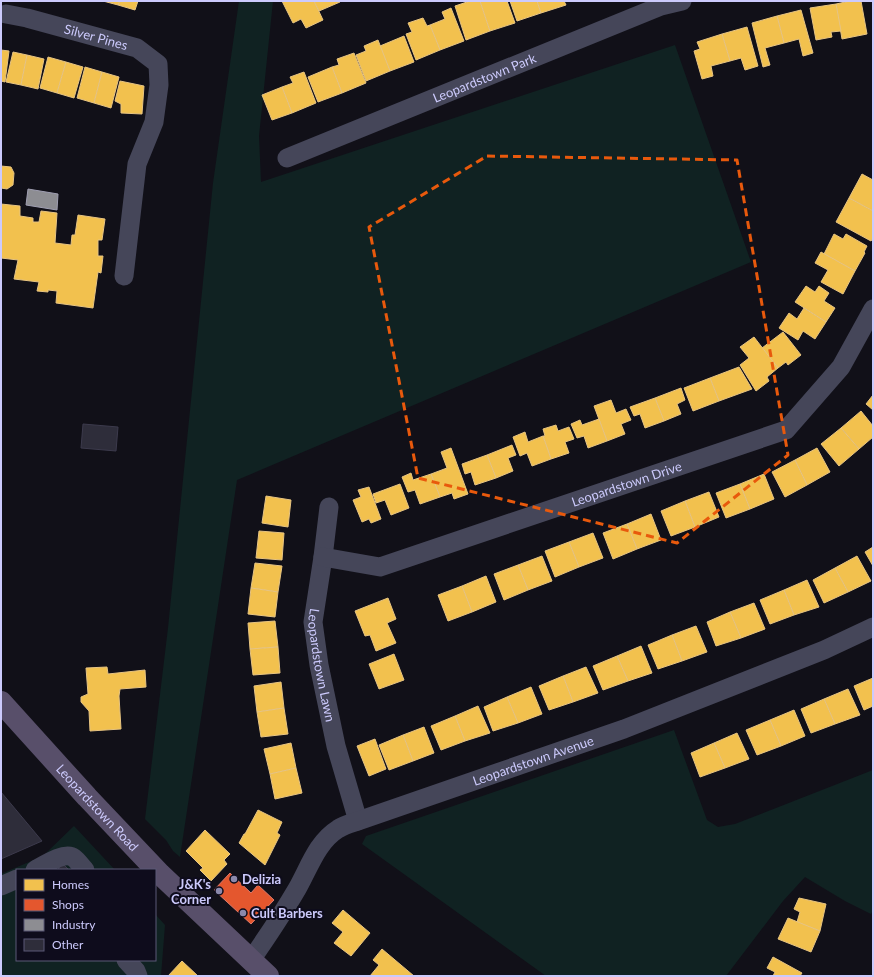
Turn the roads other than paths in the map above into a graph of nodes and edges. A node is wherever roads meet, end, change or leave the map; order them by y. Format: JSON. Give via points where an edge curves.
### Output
{"nodes":[{"id":1,"x":682,"y":1,"type":"edge"},
{"id":2,"x":5,"y":10,"type":"edge"},
{"id":3,"x":287,"y":158,"type":"dead end"},
{"id":4,"x":124,"y":276,"type":"dead end"},
{"id":5,"x":873,"y":309,"type":"edge"},
{"id":6,"x":329,"y":507,"type":"dead end"},
{"id":7,"x":324,"y":557,"type":"junction"},
{"id":8,"x":873,"y":627,"type":"edge"},
{"id":9,"x":1,"y":702,"type":"edge"},
{"id":10,"x":358,"y":821,"type":"junction"},
{"id":11,"x":37,"y":869,"type":"edge"},
{"id":12,"x":84,"y":869,"type":"edge"},
{"id":13,"x":250,"y":960,"type":"junction"},
{"id":14,"x":127,"y":961,"type":"edge"},
{"id":15,"x":138,"y":976,"type":"edge"},
{"id":16,"x":268,"y":976,"type":"edge"}],
"edges":[{"from":1,"to":3,"type":"street","name":"Leopardstown Park","via":[[660,6]]},
{"from":2,"to":4,"type":"street","name":"Silver Pines","via":[[137,48],[158,64],[159,84],[154,122],[137,164]]},
{"from":5,"to":7,"type":"street","name":"Leopardstown Drive","via":[[841,367],[786,430],[380,566]]},
{"from":6,"to":7,"type":"street","name":"Leopardstown Lawn"},
{"from":7,"to":10,"type":"street","name":"Leopardstown Lawn","via":[[313,622],[336,746]]},
{"from":8,"to":10,"type":"street","name":"Leopardstown Avenue","via":[[824,650],[624,729]]},
{"from":9,"to":13,"type":"main road","name":"Leopardstown Road","via":[[145,858]]},
{"from":10,"to":13,"type":"street","name":"Leopardstown Avenue","via":[[338,828],[326,840]]},
{"from":11,"to":12,"type":"street","via":[[69,855]]},
{"from":13,"to":16,"type":"main road","name":"Leopardstown Road"},
{"from":14,"to":15,"type":"street"}]}
